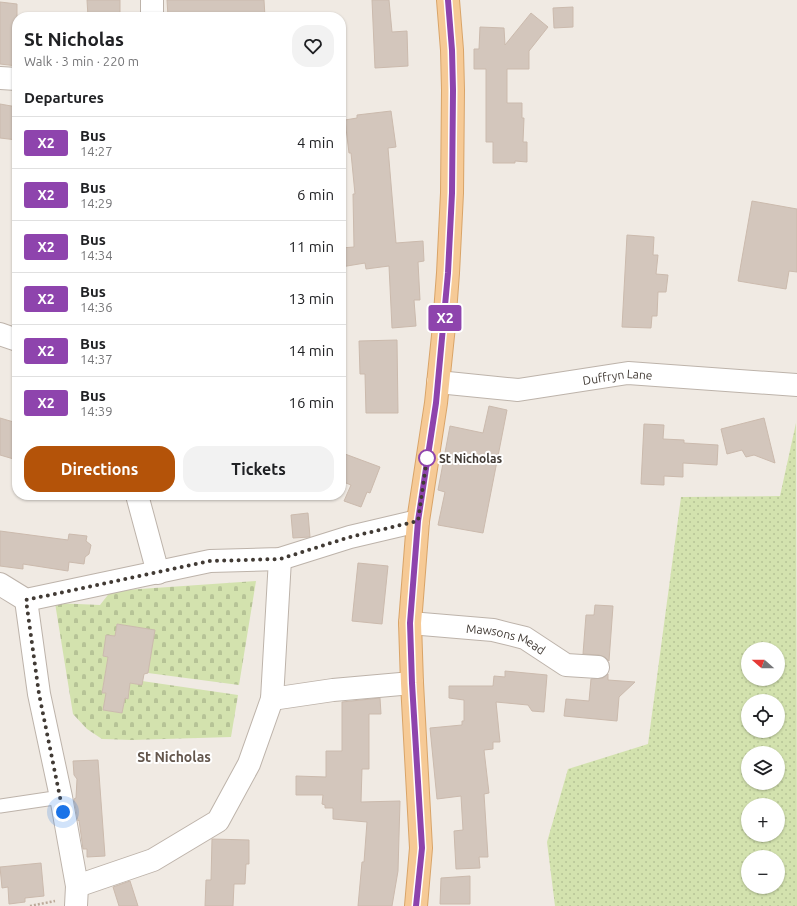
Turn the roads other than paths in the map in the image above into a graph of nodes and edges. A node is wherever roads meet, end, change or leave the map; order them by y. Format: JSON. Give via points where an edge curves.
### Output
{"nodes":[{"id":1,"x":152,"y":0,"type":"edge"},
{"id":2,"x":448,"y":0,"type":"edge"},
{"id":3,"x":152,"y":12,"type":"edge"},
{"id":4,"x":0,"y":78,"type":"edge"},
{"id":5,"x":12,"y":79,"type":"edge"},
{"id":6,"x":0,"y":334,"type":"edge"},
{"id":7,"x":12,"y":338,"type":"edge"},
{"id":8,"x":438,"y":382,"type":"junction"},
{"id":9,"x":797,"y":385,"type":"edge"},
{"id":10,"x":138,"y":500,"type":"edge"},
{"id":11,"x":418,"y":521,"type":"junction"},
{"id":12,"x":280,"y":559,"type":"junction"},
{"id":13,"x":158,"y":572,"type":"junction"},
{"id":14,"x":0,"y":584,"type":"edge"},
{"id":15,"x":26,"y":600,"type":"junction"},
{"id":16,"x":410,"y":623,"type":"junction"},
{"id":17,"x":598,"y":667,"type":"dead end"},
{"id":18,"x":412,"y":683,"type":"junction"},
{"id":19,"x":272,"y":698,"type":"junction"},
{"id":20,"x":61,"y":797,"type":"junction"},
{"id":21,"x":0,"y":806,"type":"edge"},
{"id":22,"x":76,"y":896,"type":"edge"},
{"id":23,"x":416,"y":906,"type":"edge"}],
"edges":[{"from":1,"to":3,"type":"street"},
{"from":2,"to":8,"type":"main road","via":[[453,90],[452,193]]},
{"from":4,"to":5,"type":"street"},
{"from":6,"to":7,"type":"street"},
{"from":8,"to":9,"type":"street","name":"Duffryn Lane","via":[[518,390],[628,373]]},
{"from":8,"to":11,"type":"main road"},
{"from":10,"to":13,"type":"street"},
{"from":11,"to":12,"type":"street","via":[[350,537]]},
{"from":11,"to":16,"type":"main road"},
{"from":12,"to":13,"type":"street","via":[[210,561]]},
{"from":12,"to":19,"type":"street"},
{"from":13,"to":15,"type":"street"},
{"from":14,"to":15,"type":"street"},
{"from":15,"to":20,"type":"street","via":[[39,694]]},
{"from":16,"to":17,"type":"street","name":"Mawsons Mead","via":[[493,630],[525,638],[566,665]]},
{"from":16,"to":18,"type":"main road"},
{"from":18,"to":19,"type":"street"},
{"from":18,"to":23,"type":"main road","via":[[422,848]]},
{"from":19,"to":22,"type":"street","via":[[249,764],[218,821],[153,860]]},
{"from":20,"to":21,"type":"lane"},
{"from":20,"to":22,"type":"street"}]}
